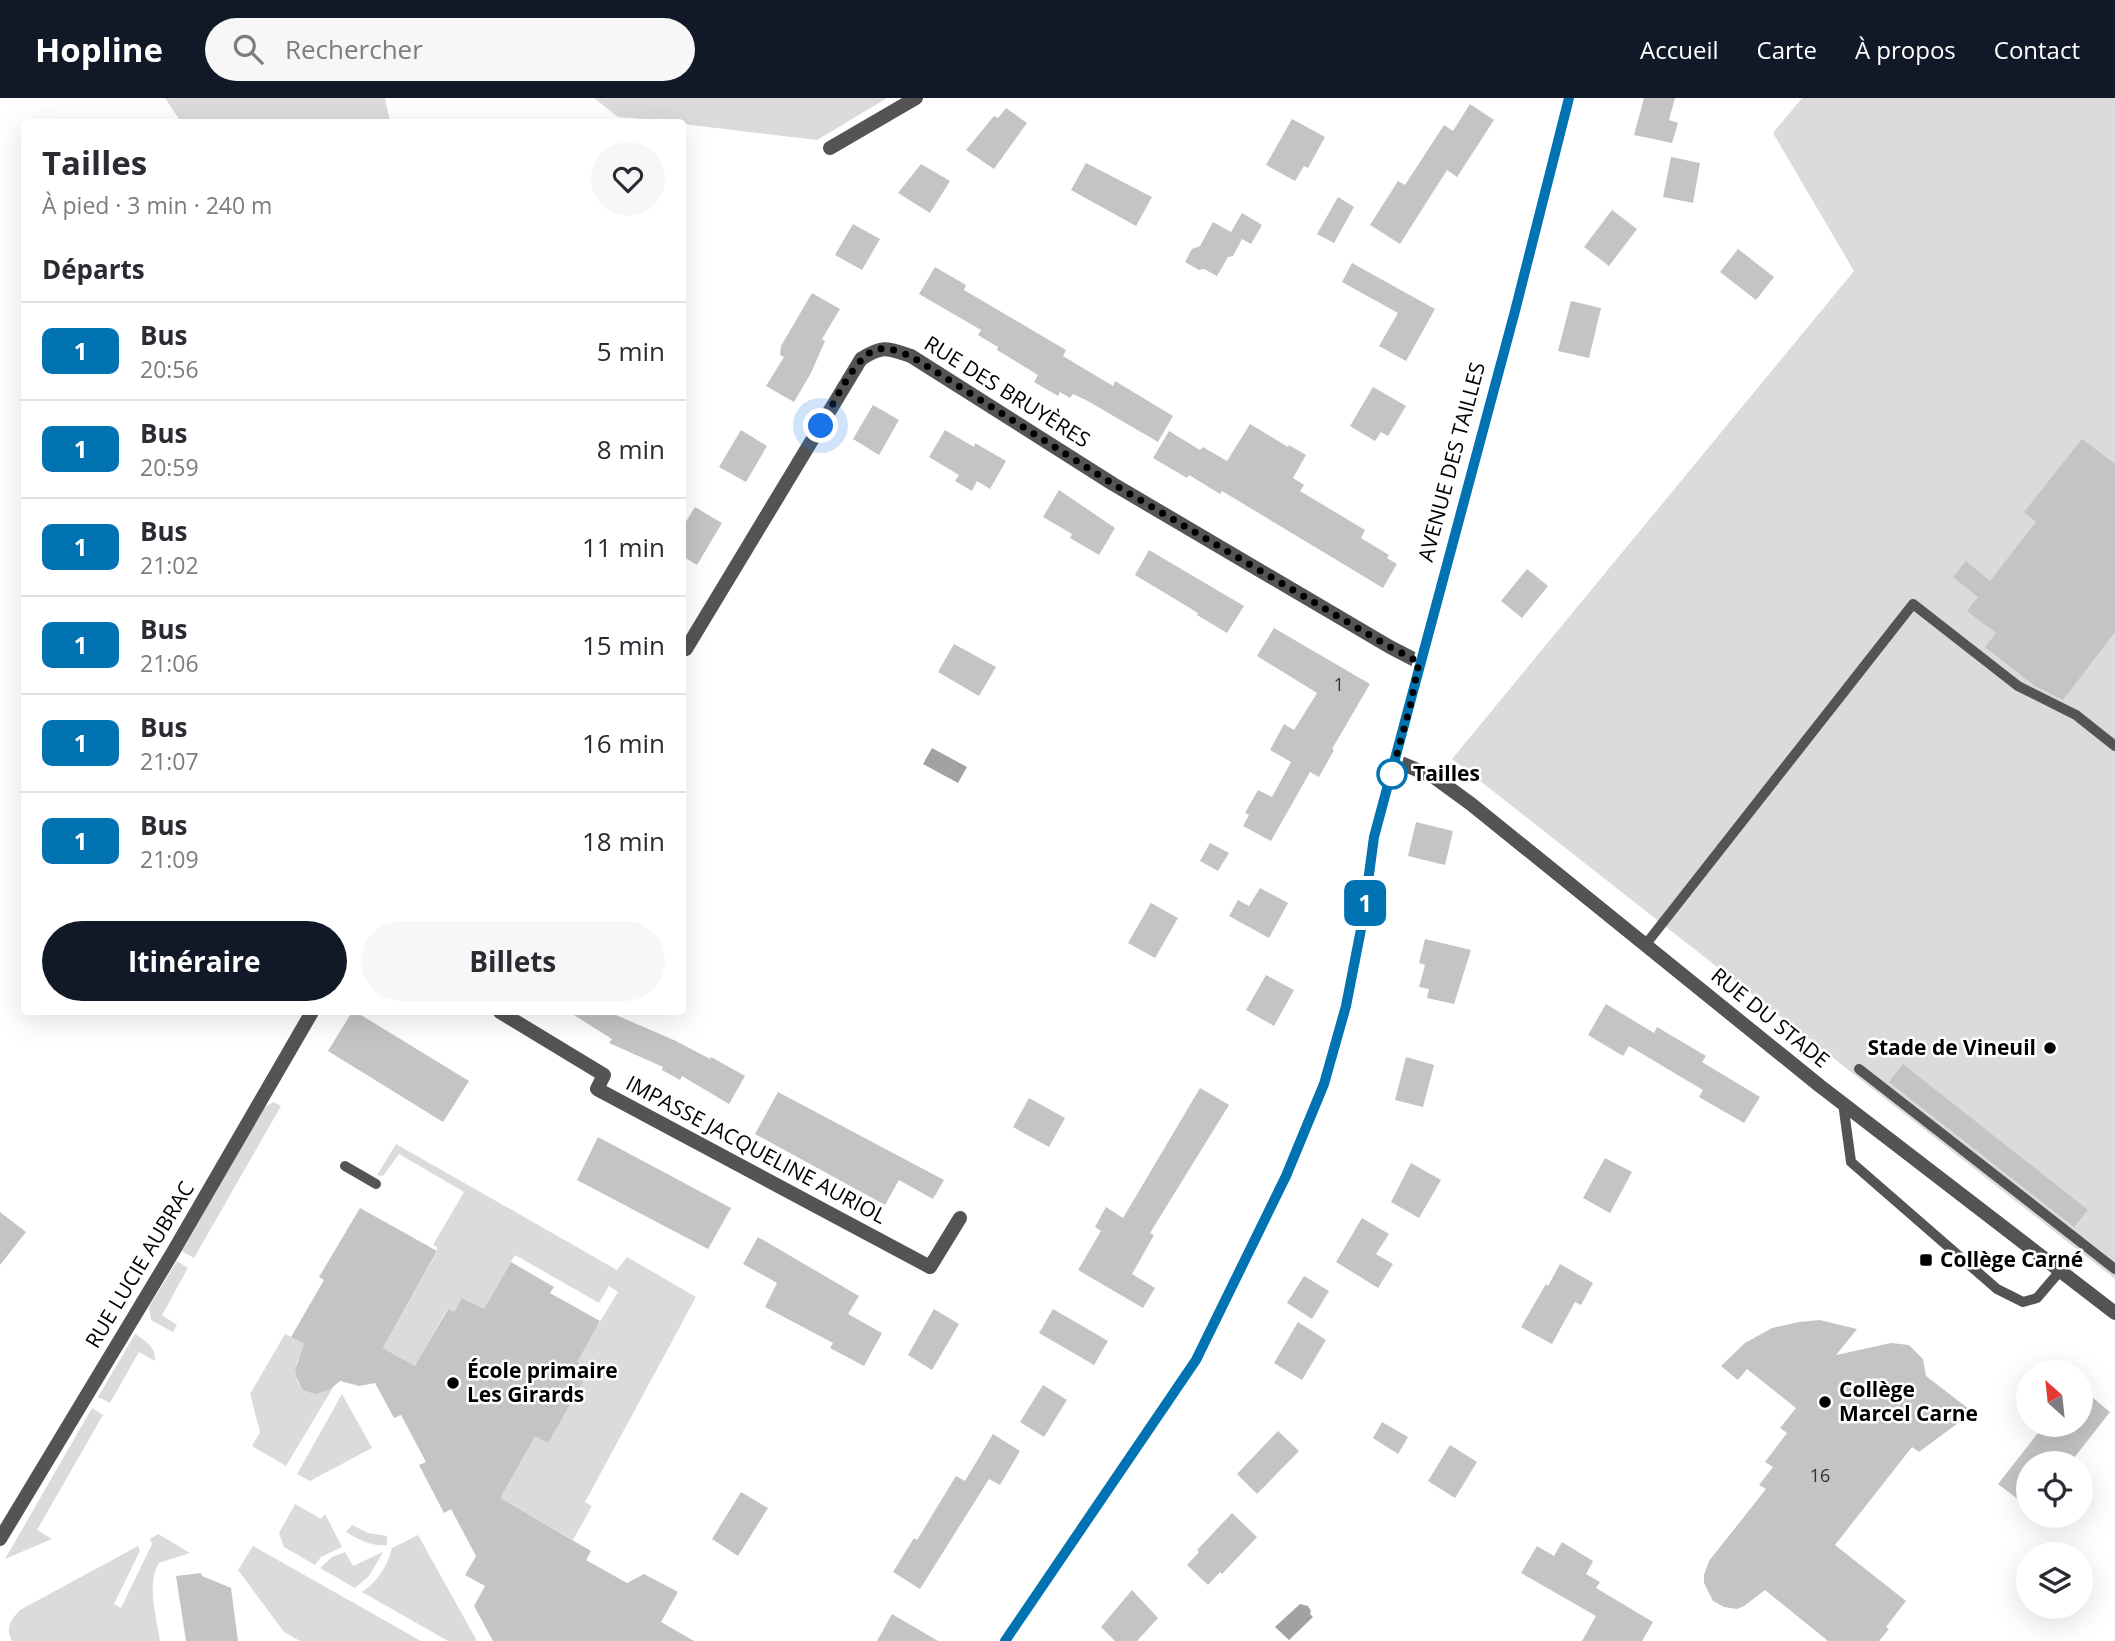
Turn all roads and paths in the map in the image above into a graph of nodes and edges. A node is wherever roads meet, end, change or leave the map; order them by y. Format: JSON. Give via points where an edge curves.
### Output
{"nodes":[{"id":1,"x":916,"y":98,"type":"edge"},
{"id":2,"x":1569,"y":98,"type":"edge"},
{"id":3,"x":830,"y":148,"type":"dead end"},
{"id":4,"x":686,"y":649,"type":"dead end"},
{"id":5,"x":1419,"y":662,"type":"junction"},
{"id":6,"x":2115,"y":746,"type":"edge"},
{"id":7,"x":1396,"y":761,"type":"junction"},
{"id":8,"x":1646,"y":944,"type":"junction"},
{"id":9,"x":310,"y":1015,"type":"edge"},
{"id":10,"x":505,"y":1015,"type":"edge"},
{"id":11,"x":1859,"y":1069,"type":"dead end"},
{"id":12,"x":1843,"y":1103,"type":"junction"},
{"id":13,"x":345,"y":1166,"type":"dead end"},
{"id":14,"x":376,"y":1184,"type":"dead end"},
{"id":15,"x":960,"y":1217,"type":"dead end"},
{"id":16,"x":2115,"y":1269,"type":"edge"},
{"id":17,"x":2060,"y":1271,"type":"junction"},
{"id":18,"x":2115,"y":1313,"type":"edge"},
{"id":19,"x":0,"y":1539,"type":"edge"},
{"id":20,"x":1005,"y":1641,"type":"edge"}],
"edges":[{"from":1,"to":3,"type":"street"},
{"from":2,"to":5,"type":"street","name":"AVENUE DES TAILLES"},
{"from":4,"to":5,"type":"street","name":"RUE DES BRUYÈRES","via":[[861,359],[877,348],[911,356],[1113,484]]},
{"from":5,"to":7,"type":"street","name":"AVENUE DES TAILLES"},
{"from":6,"to":8,"type":"lane","via":[[2076,715],[2018,686],[1913,604]]},
{"from":7,"to":8,"type":"street","name":"RUE DU STADE","via":[[1444,783]]},
{"from":7,"to":20,"type":"street","name":"AVENUE DES TAILLES","via":[[1374,837],[1346,1006],[1324,1084],[1286,1176],[1196,1360]]},
{"from":8,"to":12,"type":"street","name":"RUE DU STADE"},
{"from":9,"to":19,"type":"street","name":"RUE LUCIE AUBRAC"},
{"from":10,"to":15,"type":"street","name":"IMPASSE JACQUELINE AURIOL","via":[[604,1074],[597,1089],[930,1267]]},
{"from":11,"to":16,"type":"lane"},
{"from":12,"to":17,"type":"street","name":"RUE DU STADE"},
{"from":12,"to":17,"type":"lane","via":[[1850,1162],[1997,1289],[2023,1302],[2036,1298]]},
{"from":13,"to":14,"type":"lane"},
{"from":17,"to":18,"type":"street","name":"RUE DU STADE"}]}
